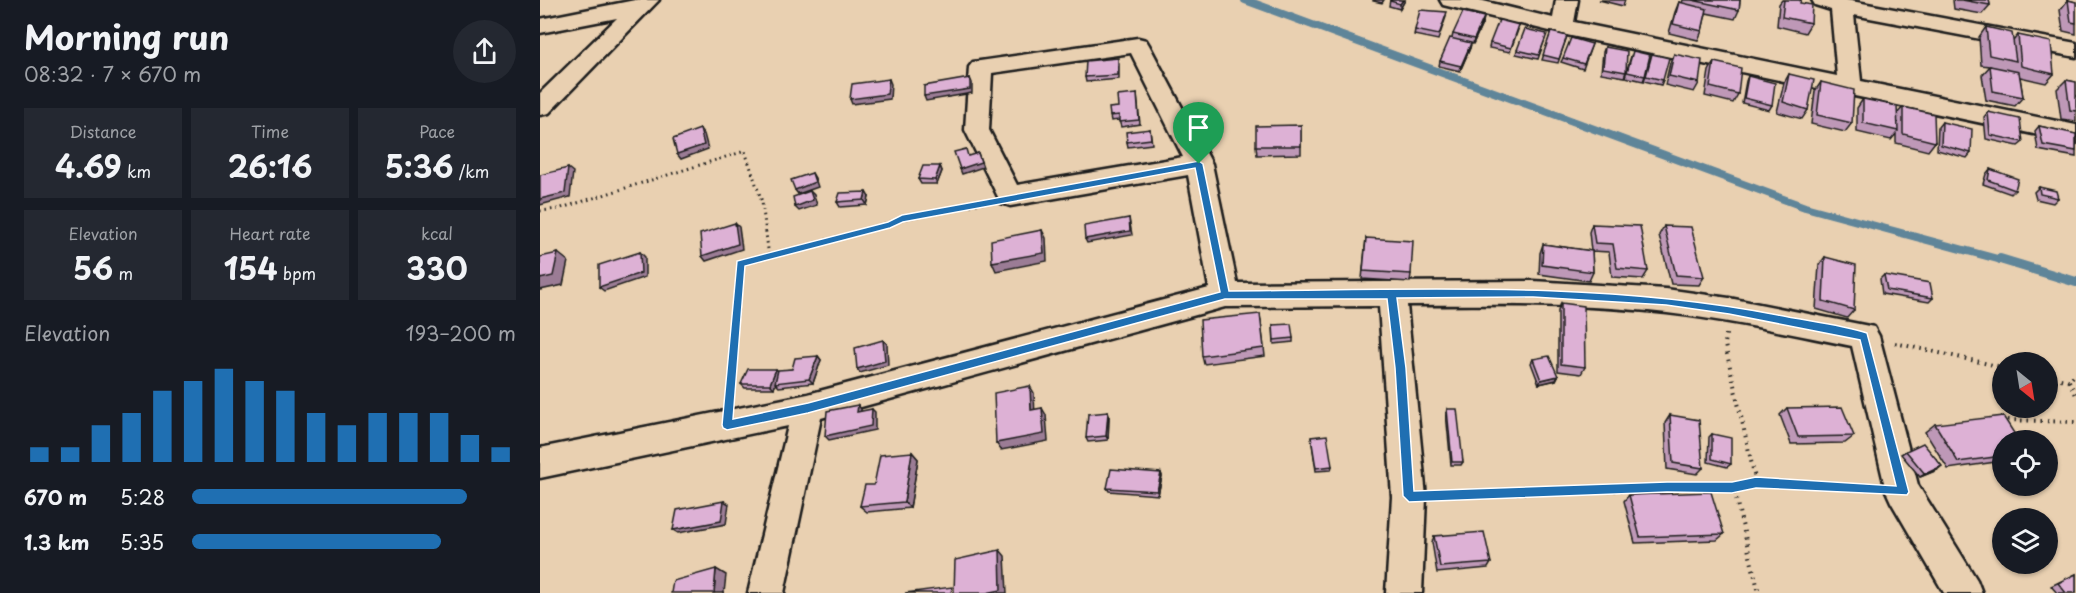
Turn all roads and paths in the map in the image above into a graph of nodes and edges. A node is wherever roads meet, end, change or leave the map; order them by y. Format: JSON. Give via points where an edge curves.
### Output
{"nodes":[{"id":1,"x":1451,"y":0,"type":"edge"},
{"id":2,"x":1567,"y":0,"type":"edge"},
{"id":3,"x":645,"y":3,"type":"edge"},
{"id":4,"x":1832,"y":3,"type":"edge"},
{"id":5,"x":540,"y":26,"type":"edge"},
{"id":6,"x":1562,"y":27,"type":"junction"},
{"id":7,"x":2076,"y":50,"type":"edge"},
{"id":8,"x":1850,"y":86,"type":"junction"},
{"id":9,"x":540,"y":107,"type":"edge"},
{"id":10,"x":2076,"y":134,"type":"edge"},
{"id":11,"x":1199,"y":164,"type":"junction"},
{"id":12,"x":1013,"y":197,"type":"junction"},
{"id":13,"x":540,"y":211,"type":"edge"},
{"id":14,"x":768,"y":257,"type":"junction"},
{"id":15,"x":1225,"y":295,"type":"junction"},
{"id":16,"x":1392,"y":295,"type":"junction"},
{"id":17,"x":1729,"y":310,"type":"junction"},
{"id":18,"x":1864,"y":336,"type":"junction"},
{"id":19,"x":1992,"y":365,"type":"edge"},
{"id":20,"x":2076,"y":373,"type":"edge"},
{"id":21,"x":2058,"y":378,"type":"edge"},
{"id":22,"x":2069,"y":381,"type":"junction"},
{"id":23,"x":2076,"y":395,"type":"edge"},
{"id":24,"x":808,"y":408,"type":"junction"},
{"id":25,"x":2008,"y":420,"type":"edge"},
{"id":26,"x":2076,"y":422,"type":"edge"},
{"id":27,"x":727,"y":425,"type":"junction"},
{"id":28,"x":540,"y":463,"type":"edge"},
{"id":29,"x":1756,"y":483,"type":"junction"},
{"id":30,"x":1732,"y":488,"type":"junction"},
{"id":31,"x":1903,"y":492,"type":"junction"},
{"id":32,"x":1409,"y":496,"type":"junction"},
{"id":33,"x":766,"y":593,"type":"edge"},
{"id":34,"x":1404,"y":593,"type":"edge"},
{"id":35,"x":1759,"y":593,"type":"edge"},
{"id":36,"x":1964,"y":593,"type":"edge"}],
"edges":[{"from":1,"to":6,"type":"street"},
{"from":2,"to":6,"type":"street"},
{"from":3,"to":5,"type":"street"},
{"from":3,"to":9,"type":"street"},
{"from":4,"to":7,"type":"street"},
{"from":4,"to":8,"type":"street"},
{"from":6,"to":8,"type":"street"},
{"from":8,"to":10,"type":"street"},
{"from":11,"to":12,"type":"street"},
{"from":11,"to":12,"type":"street","via":[[1138,45],[988,66],[981,68],[977,130]]},
{"from":11,"to":15,"type":"street"},
{"from":12,"to":14,"type":"path","via":[[902,219]]},
{"from":13,"to":14,"type":"path","via":[[558,209],[745,152],[762,202]]},
{"from":14,"to":27,"type":"path","via":[[740,264]]},
{"from":15,"to":16,"type":"street"},
{"from":15,"to":24,"type":"street"},
{"from":16,"to":17,"type":"street","via":[[1533,293],[1666,301]]},
{"from":16,"to":32,"type":"street"},
{"from":17,"to":18,"type":"street"},
{"from":17,"to":29,"type":"path","via":[[1725,345]]},
{"from":18,"to":19,"type":"path"},
{"from":18,"to":31,"type":"street"},
{"from":20,"to":22,"type":"path"},
{"from":21,"to":22,"type":"path"},
{"from":22,"to":23,"type":"path"},
{"from":24,"to":27,"type":"street"},
{"from":24,"to":33,"type":"street"},
{"from":25,"to":26,"type":"path"},
{"from":27,"to":28,"type":"street"},
{"from":29,"to":30,"type":"path"},
{"from":29,"to":31,"type":"path"},
{"from":30,"to":32,"type":"path"},
{"from":30,"to":35,"type":"path"},
{"from":31,"to":36,"type":"street"},
{"from":32,"to":34,"type":"street"}]}
